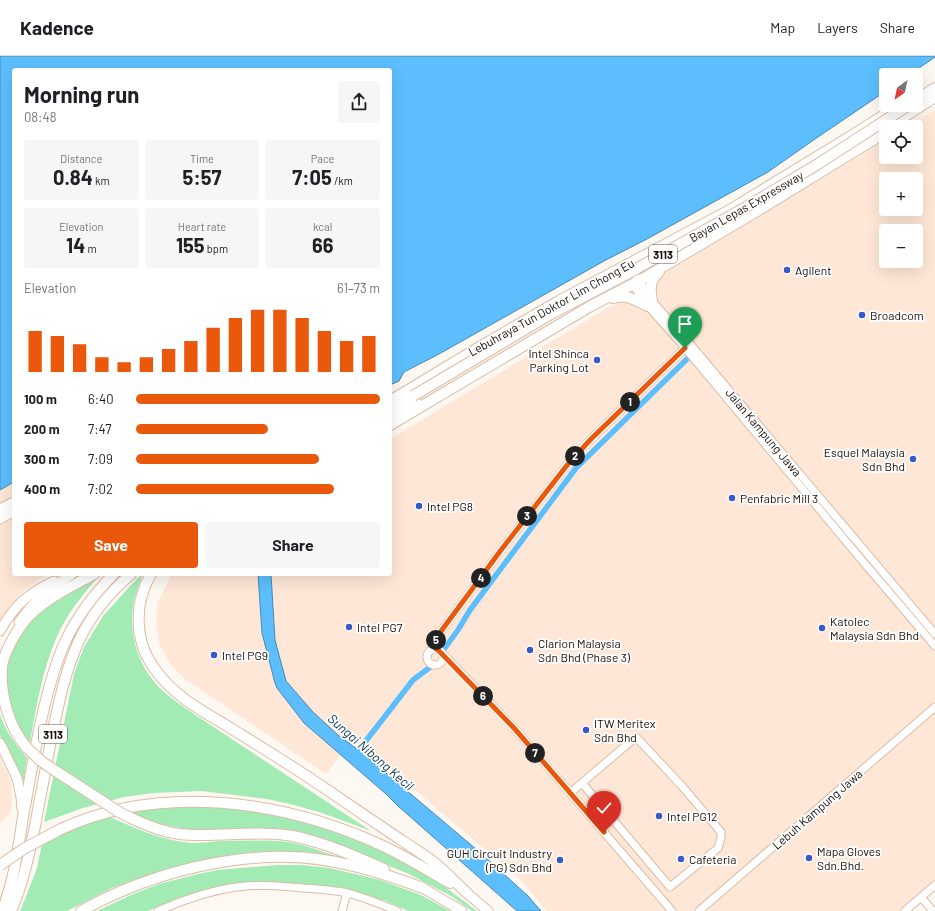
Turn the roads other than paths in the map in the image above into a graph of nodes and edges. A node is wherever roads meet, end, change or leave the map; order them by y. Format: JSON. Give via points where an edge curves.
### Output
{"nodes":[{"id":1,"x":935,"y":83,"type":"edge"},
{"id":2,"x":935,"y":88,"type":"edge"},
{"id":3,"x":923,"y":90,"type":"edge"},
{"id":4,"x":923,"y":96,"type":"edge"},
{"id":5,"x":935,"y":97,"type":"edge"},
{"id":6,"x":935,"y":101,"type":"edge"},
{"id":7,"x":889,"y":112,"type":"edge"},
{"id":8,"x":898,"y":112,"type":"edge"},
{"id":9,"x":899,"y":120,"type":"edge"},
{"id":10,"x":906,"y":120,"type":"edge"},
{"id":11,"x":879,"y":133,"type":"edge"},
{"id":12,"x":879,"y":136,"type":"edge"},
{"id":13,"x":673,"y":261,"type":"junction"},
{"id":14,"x":631,"y":268,"type":"junction"},
{"id":15,"x":635,"y":283,"type":"junction"},
{"id":16,"x":650,"y":304,"type":"junction"},
{"id":17,"x":589,"y":307,"type":"junction"},
{"id":18,"x":685,"y":348,"type":"junction"},
{"id":19,"x":415,"y":399,"type":"junction"},
{"id":20,"x":392,"y":400,"type":"edge"},
{"id":21,"x":392,"y":408,"type":"edge"},
{"id":22,"x":392,"y":416,"type":"edge"},
{"id":23,"x":392,"y":424,"type":"edge"},
{"id":24,"x":12,"y":503,"type":"edge"},
{"id":25,"x":0,"y":509,"type":"edge"},
{"id":26,"x":12,"y":512,"type":"edge"},
{"id":27,"x":0,"y":519,"type":"edge"},
{"id":28,"x":65,"y":576,"type":"edge"},
{"id":29,"x":67,"y":576,"type":"edge"},
{"id":30,"x":90,"y":576,"type":"edge"},
{"id":31,"x":112,"y":576,"type":"edge"},
{"id":32,"x":129,"y":576,"type":"edge"},
{"id":33,"x":150,"y":576,"type":"edge"},
{"id":34,"x":0,"y":631,"type":"edge"},
{"id":35,"x":935,"y":634,"type":"edge"},
{"id":36,"x":935,"y":646,"type":"edge"},
{"id":37,"x":436,"y":649,"type":"junction"},
{"id":38,"x":443,"y":654,"type":"junction"},
{"id":39,"x":2,"y":664,"type":"junction"},
{"id":40,"x":935,"y":707,"type":"edge"},
{"id":41,"x":0,"y":743,"type":"edge"},
{"id":42,"x":582,"y":783,"type":"junction"},
{"id":43,"x":570,"y":793,"type":"junction"},
{"id":44,"x":22,"y":825,"type":"junction"},
{"id":45,"x":0,"y":865,"type":"edge"},
{"id":46,"x":935,"y":886,"type":"edge"},
{"id":47,"x":423,"y":888,"type":"junction"},
{"id":48,"x":467,"y":892,"type":"junction"},
{"id":49,"x":347,"y":893,"type":"junction"},
{"id":50,"x":921,"y":897,"type":"junction"},
{"id":51,"x":2,"y":911,"type":"edge"},
{"id":52,"x":11,"y":911,"type":"edge"},
{"id":53,"x":81,"y":911,"type":"edge"},
{"id":54,"x":158,"y":911,"type":"edge"},
{"id":55,"x":342,"y":911,"type":"edge"},
{"id":56,"x":397,"y":911,"type":"edge"},
{"id":57,"x":462,"y":911,"type":"edge"},
{"id":58,"x":488,"y":911,"type":"edge"},
{"id":59,"x":672,"y":911,"type":"edge"},
{"id":60,"x":699,"y":911,"type":"edge"},
{"id":61,"x":905,"y":911,"type":"edge"},
{"id":62,"x":933,"y":911,"type":"edge"}],
"edges":[{"from":1,"to":3,"type":"highway"},
{"from":2,"to":4,"type":"highway"},
{"from":5,"to":9,"type":"highway","name":"Bayan Lepas Expressway","number":"3113"},
{"from":6,"to":10,"type":"highway"},
{"from":7,"to":14,"type":"highway","name":"Lebuhraya Tun Doktor Lim Chong Eu","number":"3113","via":[[728,211],[680,236]]},
{"from":8,"to":19,"type":"highway","name":"Bayan Lepas Expressway","number":"3113","bridge":true,"via":[[746,207],[549,315]]},
{"from":11,"to":19,"type":"highway","name":"Bayan Lepas Expressway","number":"3113","via":[[736,220]]},
{"from":12,"to":13,"type":"highway","name":"Lebuhraya Tun Doktor Lim Chong Eu","number":"3113"},
{"from":13,"to":15,"type":"highway","name":"Lebuhraya Tun Doktor Lim Chong Eu","number":"3113"},
{"from":13,"to":16,"type":"highway","via":[[652,279]]},
{"from":14,"to":15,"type":"highway"},
{"from":14,"to":20,"type":"highway","name":"Lebuhraya Tun Doktor Lim Chong Eu","via":[[559,301]]},
{"from":15,"to":16,"type":"street","name":"Jalan Kampung Jawa"},
{"from":15,"to":17,"type":"highway","name":"Lebuhraya Tun Doktor Lim Chong Eu","number":"3113"},
{"from":16,"to":17,"type":"highway","via":[[624,296]]},
{"from":16,"to":18,"type":"street","name":"Jalan Kampung Jawa"},
{"from":16,"to":35,"type":"street","name":"Jalan Kampung Jawa"},
{"from":17,"to":23,"type":"highway","name":"Lebuhraya Tun Doktor Lim Chong Eu","number":"3113"},
{"from":18,"to":36,"type":"street","name":"Jalan Kampung Jawa"},
{"from":18,"to":37,"type":"street","via":[[568,464],[436,638]]},
{"from":19,"to":21,"type":"highway","number":"3113"},
{"from":19,"to":22,"type":"highway","number":"3113"},
{"from":24,"to":25,"type":"main road"},
{"from":26,"to":27,"type":"main road"},
{"from":28,"to":34,"type":"main road","via":[[29,595]]},
{"from":29,"to":39,"type":"main road","via":[[26,611],[9,641]]},
{"from":30,"to":39,"type":"highway","via":[[32,613],[7,649]]},
{"from":31,"to":44,"type":"highway","number":"3113","via":[[82,612],[58,658],[36,742]]},
{"from":32,"to":52,"type":"highway","number":"3113","via":[[95,613],[78,643],[69,667],[56,715],[28,857]]},
{"from":33,"to":48,"type":"highway","via":[[139,606],[141,640],[154,668],[174,691],[431,860]]},
{"from":37,"to":38,"type":"street"},
{"from":37,"to":38,"type":"street","via":[[428,655],[431,663],[440,663]]},
{"from":38,"to":43,"type":"street","via":[[514,728]]},
{"from":39,"to":47,"type":"highway","bridge":true,"via":[[2,698],[18,737],[41,760],[119,812],[143,824],[181,834],[263,833],[297,836],[370,862]]},
{"from":40,"to":60,"type":"street","name":"Lebuh Kampung Jawa"},
{"from":41,"to":44,"type":"main road","via":[[17,778]]},
{"from":42,"to":42,"type":"street","via":[[670,887],[718,848],[720,832],[686,790],[636,737]]},
{"from":42,"to":43,"type":"street"},
{"from":43,"to":59,"type":"street"},
{"from":44,"to":51,"type":"highway","number":"3113","via":[[10,888]]},
{"from":45,"to":48,"type":"highway","bridge":true,"via":[[61,829],[107,813],[154,804],[214,803],[291,814],[356,834],[405,857]]},
{"from":46,"to":50,"type":"street"},
{"from":47,"to":53,"type":"highway","via":[[373,871],[323,860],[253,858],[172,873],[122,891]]},
{"from":47,"to":57,"type":"main road"},
{"from":48,"to":58,"type":"main road"},
{"from":49,"to":54,"type":"street","via":[[274,886],[237,887],[204,894]]},
{"from":49,"to":55,"type":"street"},
{"from":49,"to":56,"type":"street"},
{"from":50,"to":61,"type":"street"},
{"from":50,"to":62,"type":"street"}]}
